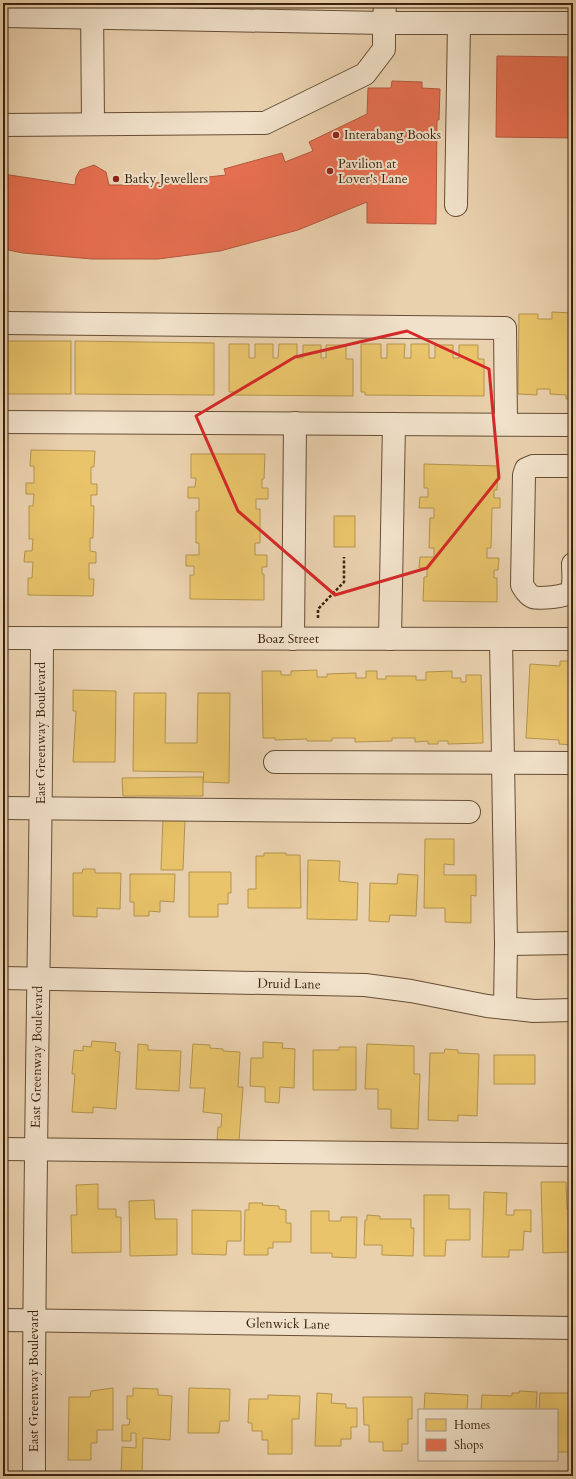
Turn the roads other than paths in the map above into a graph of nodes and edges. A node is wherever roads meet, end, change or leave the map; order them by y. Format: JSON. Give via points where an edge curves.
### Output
{"nodes":[{"id":1,"x":92,"y":10,"type":"edge"},
{"id":2,"x":385,"y":13,"type":"edge"},
{"id":3,"x":3,"y":16,"type":"edge"},
{"id":4,"x":458,"y":23,"type":"junction"},
{"id":5,"x":573,"y":23,"type":"edge"},
{"id":6,"x":93,"y":124,"type":"junction"},
{"id":7,"x":3,"y":125,"type":"edge"},
{"id":8,"x":456,"y":205,"type":"dead end"},
{"id":9,"x":3,"y":323,"type":"edge"},
{"id":10,"x":3,"y":422,"type":"edge"},
{"id":11,"x":294,"y":423,"type":"junction"},
{"id":12,"x":394,"y":424,"type":"junction"},
{"id":13,"x":506,"y":424,"type":"junction"},
{"id":14,"x":573,"y":424,"type":"edge"},
{"id":15,"x":573,"y":466,"type":"edge"},
{"id":16,"x":573,"y":564,"type":"edge"},
{"id":17,"x":3,"y":638,"type":"edge"},
{"id":18,"x":42,"y":638,"type":"junction"},
{"id":19,"x":293,"y":639,"type":"junction"},
{"id":20,"x":390,"y":639,"type":"junction"},
{"id":21,"x":501,"y":639,"type":"junction"},
{"id":22,"x":573,"y":639,"type":"edge"},
{"id":23,"x":275,"y":762,"type":"dead end"},
{"id":24,"x":503,"y":762,"type":"junction"},
{"id":25,"x":573,"y":763,"type":"edge"},
{"id":26,"x":3,"y":808,"type":"edge"},
{"id":27,"x":41,"y":808,"type":"junction"},
{"id":28,"x":469,"y":812,"type":"dead end"},
{"id":29,"x":573,"y":943,"type":"edge"},
{"id":30,"x":506,"y":952,"type":"junction"},
{"id":31,"x":3,"y":978,"type":"edge"},
{"id":32,"x":38,"y":979,"type":"junction"},
{"id":33,"x":505,"y":1008,"type":"junction"},
{"id":34,"x":573,"y":1010,"type":"edge"},
{"id":35,"x":3,"y":1148,"type":"edge"},
{"id":36,"x":36,"y":1149,"type":"junction"},
{"id":37,"x":573,"y":1155,"type":"edge"},
{"id":38,"x":3,"y":1320,"type":"edge"},
{"id":39,"x":34,"y":1320,"type":"junction"},
{"id":40,"x":573,"y":1328,"type":"edge"},
{"id":41,"x":34,"y":1476,"type":"edge"}],
"edges":[{"from":1,"to":2,"type":"street"},
{"from":1,"to":3,"type":"street"},
{"from":1,"to":6,"type":"street"},
{"from":2,"to":4,"type":"street"},
{"from":2,"to":6,"type":"street","via":[[384,49],[365,74],[265,123]]},
{"from":4,"to":5,"type":"street"},
{"from":4,"to":8,"type":"street"},
{"from":6,"to":7,"type":"street"},
{"from":9,"to":13,"type":"street","via":[[505,328]]},
{"from":10,"to":11,"type":"street"},
{"from":11,"to":12,"type":"street"},
{"from":11,"to":19,"type":"street"},
{"from":12,"to":13,"type":"street"},
{"from":12,"to":20,"type":"street"},
{"from":13,"to":14,"type":"street"},
{"from":15,"to":16,"type":"street","via":[[533,466],[526,469],[522,585],[533,597],[564,596],[570,592],[573,585]]},
{"from":17,"to":18,"type":"street","name":"Boaz Street"},
{"from":18,"to":19,"type":"street","name":"Boaz Street"},
{"from":18,"to":27,"type":"street","name":"East Greenway Boulevard"},
{"from":19,"to":20,"type":"street","name":"Boaz Street"},
{"from":20,"to":21,"type":"street","name":"Boaz Street"},
{"from":21,"to":22,"type":"street","name":"Boaz Street"},
{"from":21,"to":24,"type":"street"},
{"from":23,"to":24,"type":"street"},
{"from":24,"to":25,"type":"street"},
{"from":24,"to":30,"type":"street"},
{"from":26,"to":27,"type":"street"},
{"from":27,"to":28,"type":"street"},
{"from":27,"to":32,"type":"street","name":"East Greenway Boulevard"},
{"from":29,"to":30,"type":"street"},
{"from":30,"to":33,"type":"street"},
{"from":31,"to":32,"type":"street","name":"Druid Lane"},
{"from":32,"to":33,"type":"street","name":"Druid Lane","via":[[365,985],[412,990]]},
{"from":32,"to":36,"type":"street","name":"East Greenway Boulevard"},
{"from":33,"to":34,"type":"street","name":"Druid Lane","via":[[534,1011]]},
{"from":35,"to":36,"type":"street"},
{"from":36,"to":37,"type":"street"},
{"from":36,"to":39,"type":"street","name":"East Greenway Boulevard"},
{"from":38,"to":39,"type":"street","name":"Glenwick Lane"},
{"from":39,"to":40,"type":"street","name":"Glenwick Lane"},
{"from":39,"to":41,"type":"street","name":"East Greenway Boulevard"}]}
